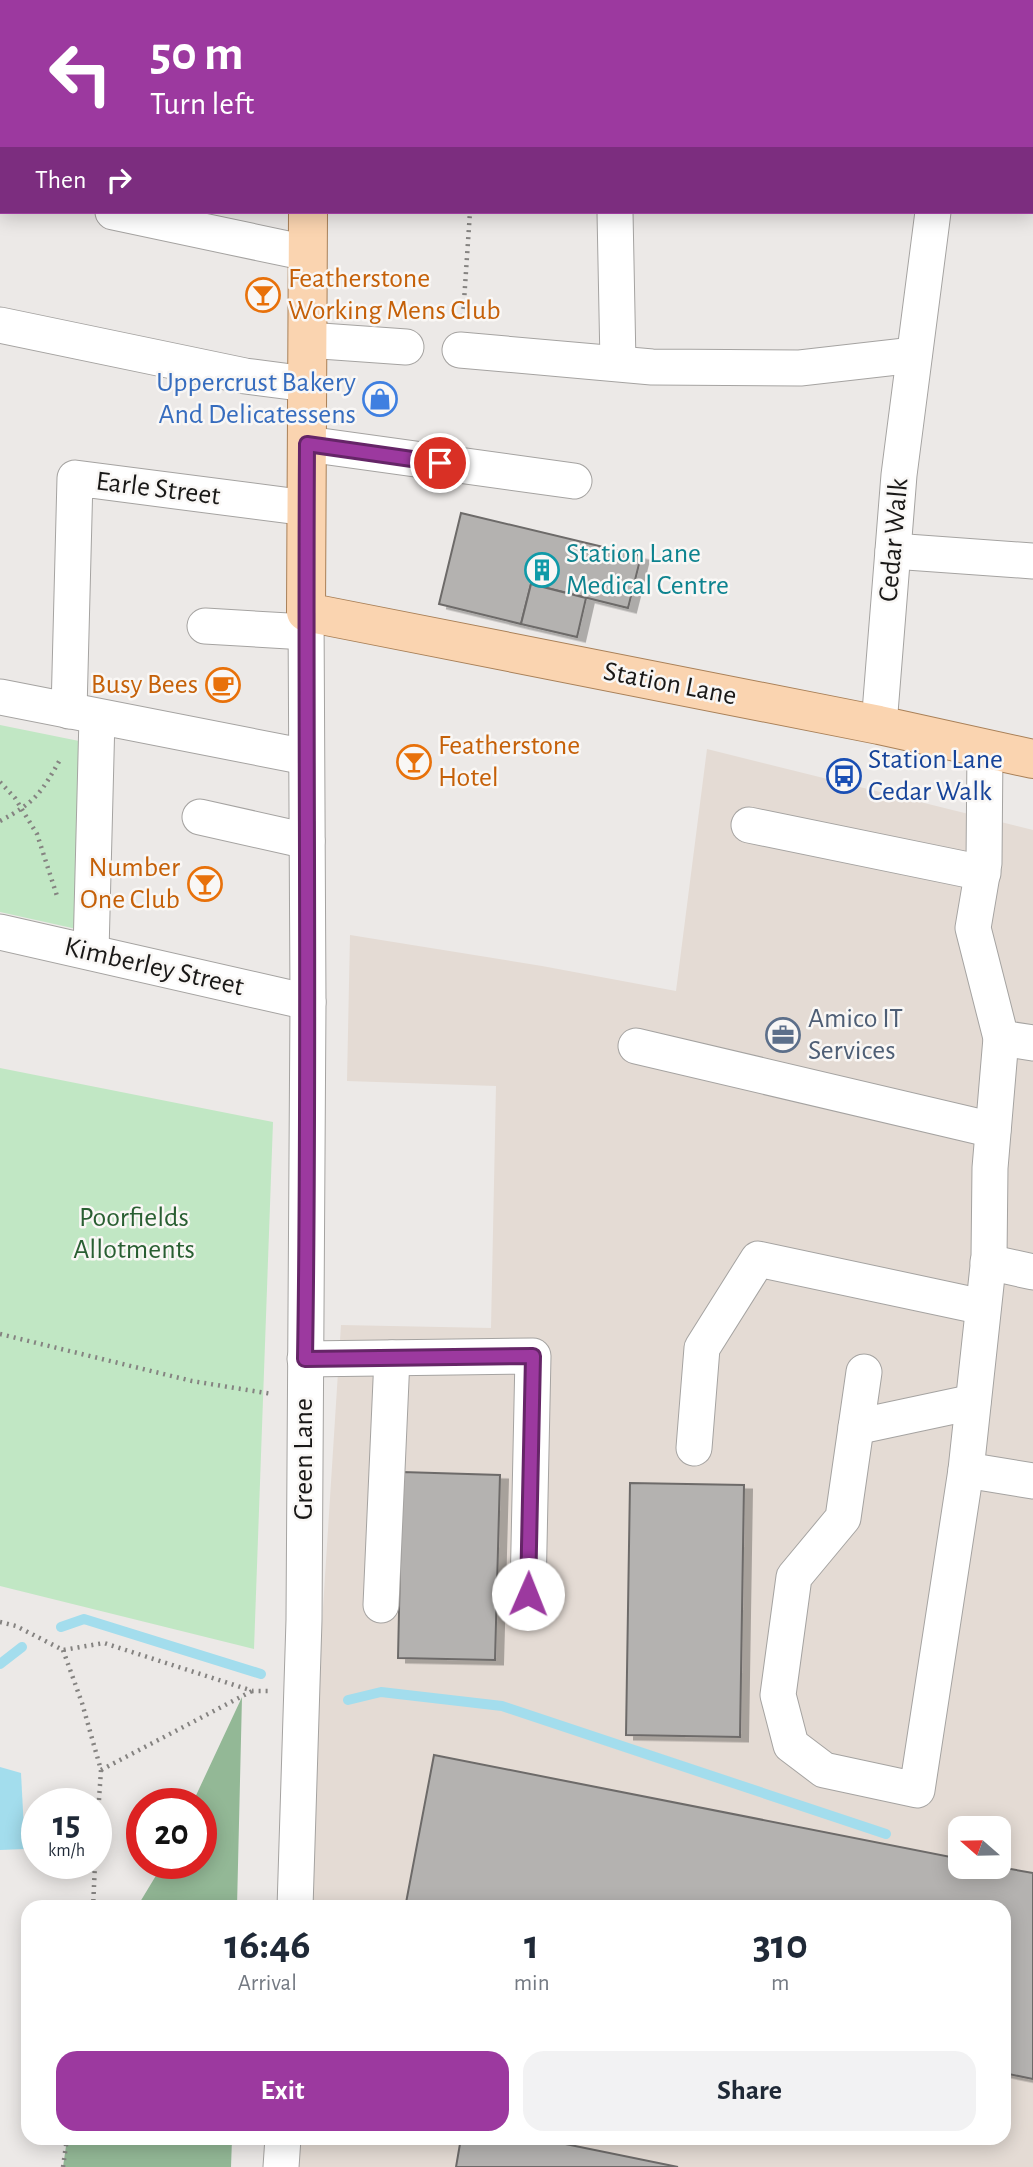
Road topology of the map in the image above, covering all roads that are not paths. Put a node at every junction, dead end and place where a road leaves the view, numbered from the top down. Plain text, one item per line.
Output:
1 (125, 214) edge
2 (308, 214) edge
3 (615, 214) edge
4 (933, 214) edge
5 (307, 253) junction
6 (0, 325) edge
7 (307, 340) junction
8 (406, 347) dead end
9 (460, 350) road end
10 (914, 355) junction
11 (618, 363) junction
12 (307, 384) junction
13 (307, 444) junction
14 (574, 481) dead end
15 (307, 508) junction
16 (893, 551) junction
17 (1033, 561) edge
18 (306, 622) junction
19 (205, 626) dead end
20 (0, 697) edge
21 (83, 714) junction
22 (879, 725) junction
23 (985, 748) junction
24 (306, 757) junction
25 (1033, 759) edge
26 (200, 817) dead end
27 (749, 825) dead end
28 (307, 841) junction
29 (983, 873) junction
30 (0, 932) edge
31 (91, 952) junction
32 (308, 1002) junction
33 (1017, 1040) edge
34 (636, 1046) dead end
35 (993, 1130) junction
36 (988, 1262) junction
37 (1033, 1272) edge
38 (983, 1307) junction
39 (392, 1358) junction
40 (305, 1359) junction
41 (864, 1372) dead end
42 (973, 1402) junction
43 (856, 1427) junction
44 (694, 1448) dead end
45 (965, 1471) junction
46 (1033, 1481) edge
47 (528, 1594) dead end
48 (381, 1605) dead end
49 (295, 1900) edge
50 (283, 2145) edge
51 (281, 2167) edge

1 - 5 street
2 - 5 main road, Green Lane
3 - 11 street
4 - 10 street, Cedar Walk
5 - 7 main road, Green Lane
6 - 12 street
7 - 8 street
7 - 12 main road, Green Lane
9 - 11 street
10 - 11 street
10 - 16 street, Cedar Walk
12 - 13 main road, Green Lane
13 - 14 street
13 - 15 main road, Green Lane
15 - 18 main road, Green Lane
15 - 21 street, Earle Street
16 - 17 street
16 - 22 street, Cedar Walk
18 - 19 street
18 - 22 main road, Station Lane
18 - 24 street, Green Lane
20 - 21 street
21 - 24 street
21 - 31 street
22 - 23 main road, Station Lane
23 - 25 main road, Station Lane
23 - 29 street
24 - 28 street, Green Lane
26 - 28 street
27 - 29 street
28 - 32 street, Green Lane
29 - 33 street
30 - 31 street, Kimberley Street
31 - 32 street, Kimberley Street
32 - 40 street, Green Lane
33 - 35 street
34 - 35 street
35 - 36 street
36 - 37 street
36 - 38 street
38 - 42 street
38 - 44 street
39 - 40 street
39 - 47 street
39 - 48 street
40 - 49 street, Green Lane
41 - 43 street
42 - 43 street
42 - 45 street
43 - 45 street
45 - 46 street
50 - 51 street

